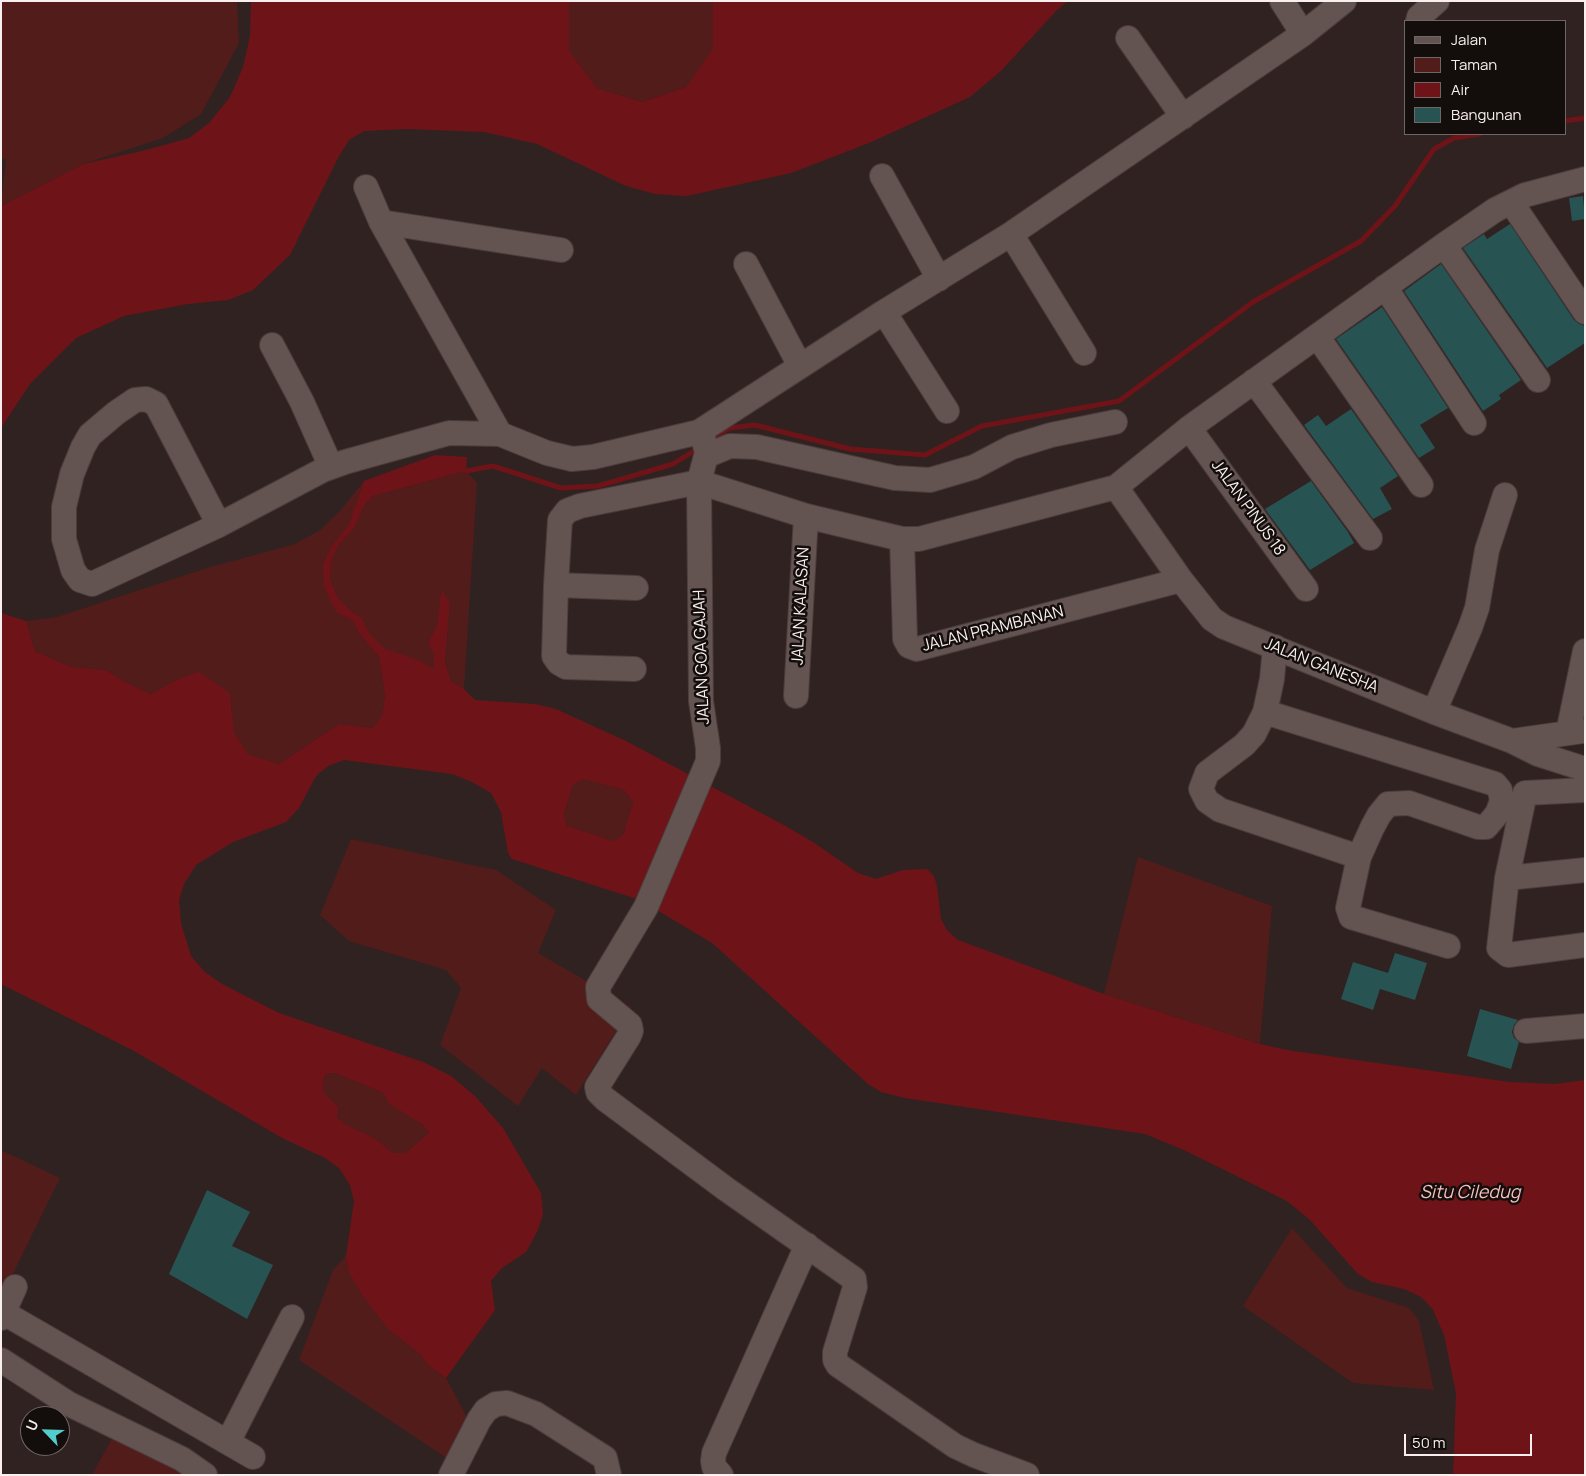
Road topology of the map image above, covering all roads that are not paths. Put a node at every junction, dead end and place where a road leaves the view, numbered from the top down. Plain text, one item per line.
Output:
1 (1282, 1) edge
2 (1344, 1) edge
3 (1437, 1) edge
4 (1418, 20) edge
5 (1303, 34) junction
6 (1128, 38) dead end
7 (1183, 117) junction
8 (882, 176) dead end
9 (1585, 179) edge
10 (366, 187) dead end
11 (1511, 202) junction
12 (381, 222) junction
13 (1011, 234) junction
14 (1444, 245) junction
15 (560, 250) dead end
16 (746, 264) dead end
17 (939, 279) junction
18 (1385, 287) junction
19 (884, 312) junction
20 (1585, 312) edge
21 (1318, 336) junction
22 (272, 345) dead end
23 (1084, 353) dead end
24 (800, 366) junction
25 (1538, 380) dead end
26 (1254, 381) junction
27 (947, 411) dead end
28 (1115, 422) dead end
29 (1474, 423) dead end
30 (1189, 428) junction
31 (500, 434) junction
32 (704, 444) junction
33 (331, 467) junction
34 (699, 482) junction
35 (1421, 485) dead end
36 (1116, 486) junction
37 (1505, 495) dead end
38 (806, 516) junction
39 (219, 525) junction
40 (1370, 538) dead end
41 (902, 539) junction
42 (1181, 580) junction
43 (556, 585) junction
44 (636, 588) dead end
45 (1306, 589) dead end
46 (1275, 647) junction
47 (1585, 652) edge
48 (634, 670) dead end
49 (796, 696) dead end
50 (1264, 712) junction
51 (1434, 712) junction
52 (1576, 732) edge
53 (1512, 741) junction
54 (1538, 754) junction
55 (1585, 769) edge
56 (1585, 790) edge
57 (1525, 793) junction
58 (1359, 857) junction
59 (1585, 870) edge
60 (1507, 878) junction
61 (1585, 945) edge
62 (1448, 946) dead end
63 (1585, 1026) edge
64 (1526, 1031) dead end
65 (807, 1245) junction
66 (15, 1287) dead end
67 (2, 1315) edge
68 (292, 1317) dead end
69 (1, 1360) edge
70 (228, 1442) junction
71 (253, 1457) dead end
72 (460, 1471) edge
73 (205, 1475) edge
74 (609, 1475) edge
75 (721, 1475) edge
76 (1027, 1475) edge

1 - 5 street
2 - 5 street
3 - 4 street
5 - 7 street
6 - 7 street
7 - 13 street
8 - 17 street
9 - 11 street
10 - 12 street
11 - 14 street
11 - 20 street
12 - 15 street
12 - 31 street
13 - 17 street
13 - 23 street
14 - 18 street
14 - 25 street
16 - 24 street
17 - 19 street
18 - 21 street
18 - 29 street
19 - 24 street
19 - 27 street
21 - 26 street
21 - 35 street
22 - 33 street
24 - 32 street
26 - 30 street
26 - 40 street
28 - 32 street
30 - 36 street
30 - 45 street, JALAN PINUS 18
31 - 32 street
31 - 33 street
32 - 34 street, JALAN GOA GAJAH
33 - 39 street
34 - 38 street
34 - 43 street
34 - 65 street, JALAN GOA GAJAH
36 - 41 street
36 - 42 street, JALAN GANESHA
37 - 51 street
38 - 41 street
38 - 49 street, JALAN KALASAN
39 - 39 street
41 - 42 street, JALAN PRAMBANAN
42 - 46 street, JALAN GANESHA
43 - 44 street
43 - 48 street
46 - 50 street
46 - 51 street, JALAN GANESHA
47 - 52 street
50 - 58 street
50 - 58 street
51 - 53 street, JALAN GANESHA
52 - 53 street
53 - 54 street, JALAN GANESHA
54 - 55 street, JALAN GANESHA
54 - 57 street
56 - 57 street
57 - 60 street
58 - 62 street
59 - 60 street
60 - 61 street
63 - 64 street
65 - 75 street
65 - 76 street
66 - 67 street
67 - 70 street
68 - 70 street
69 - 73 street
70 - 71 street
72 - 74 street

